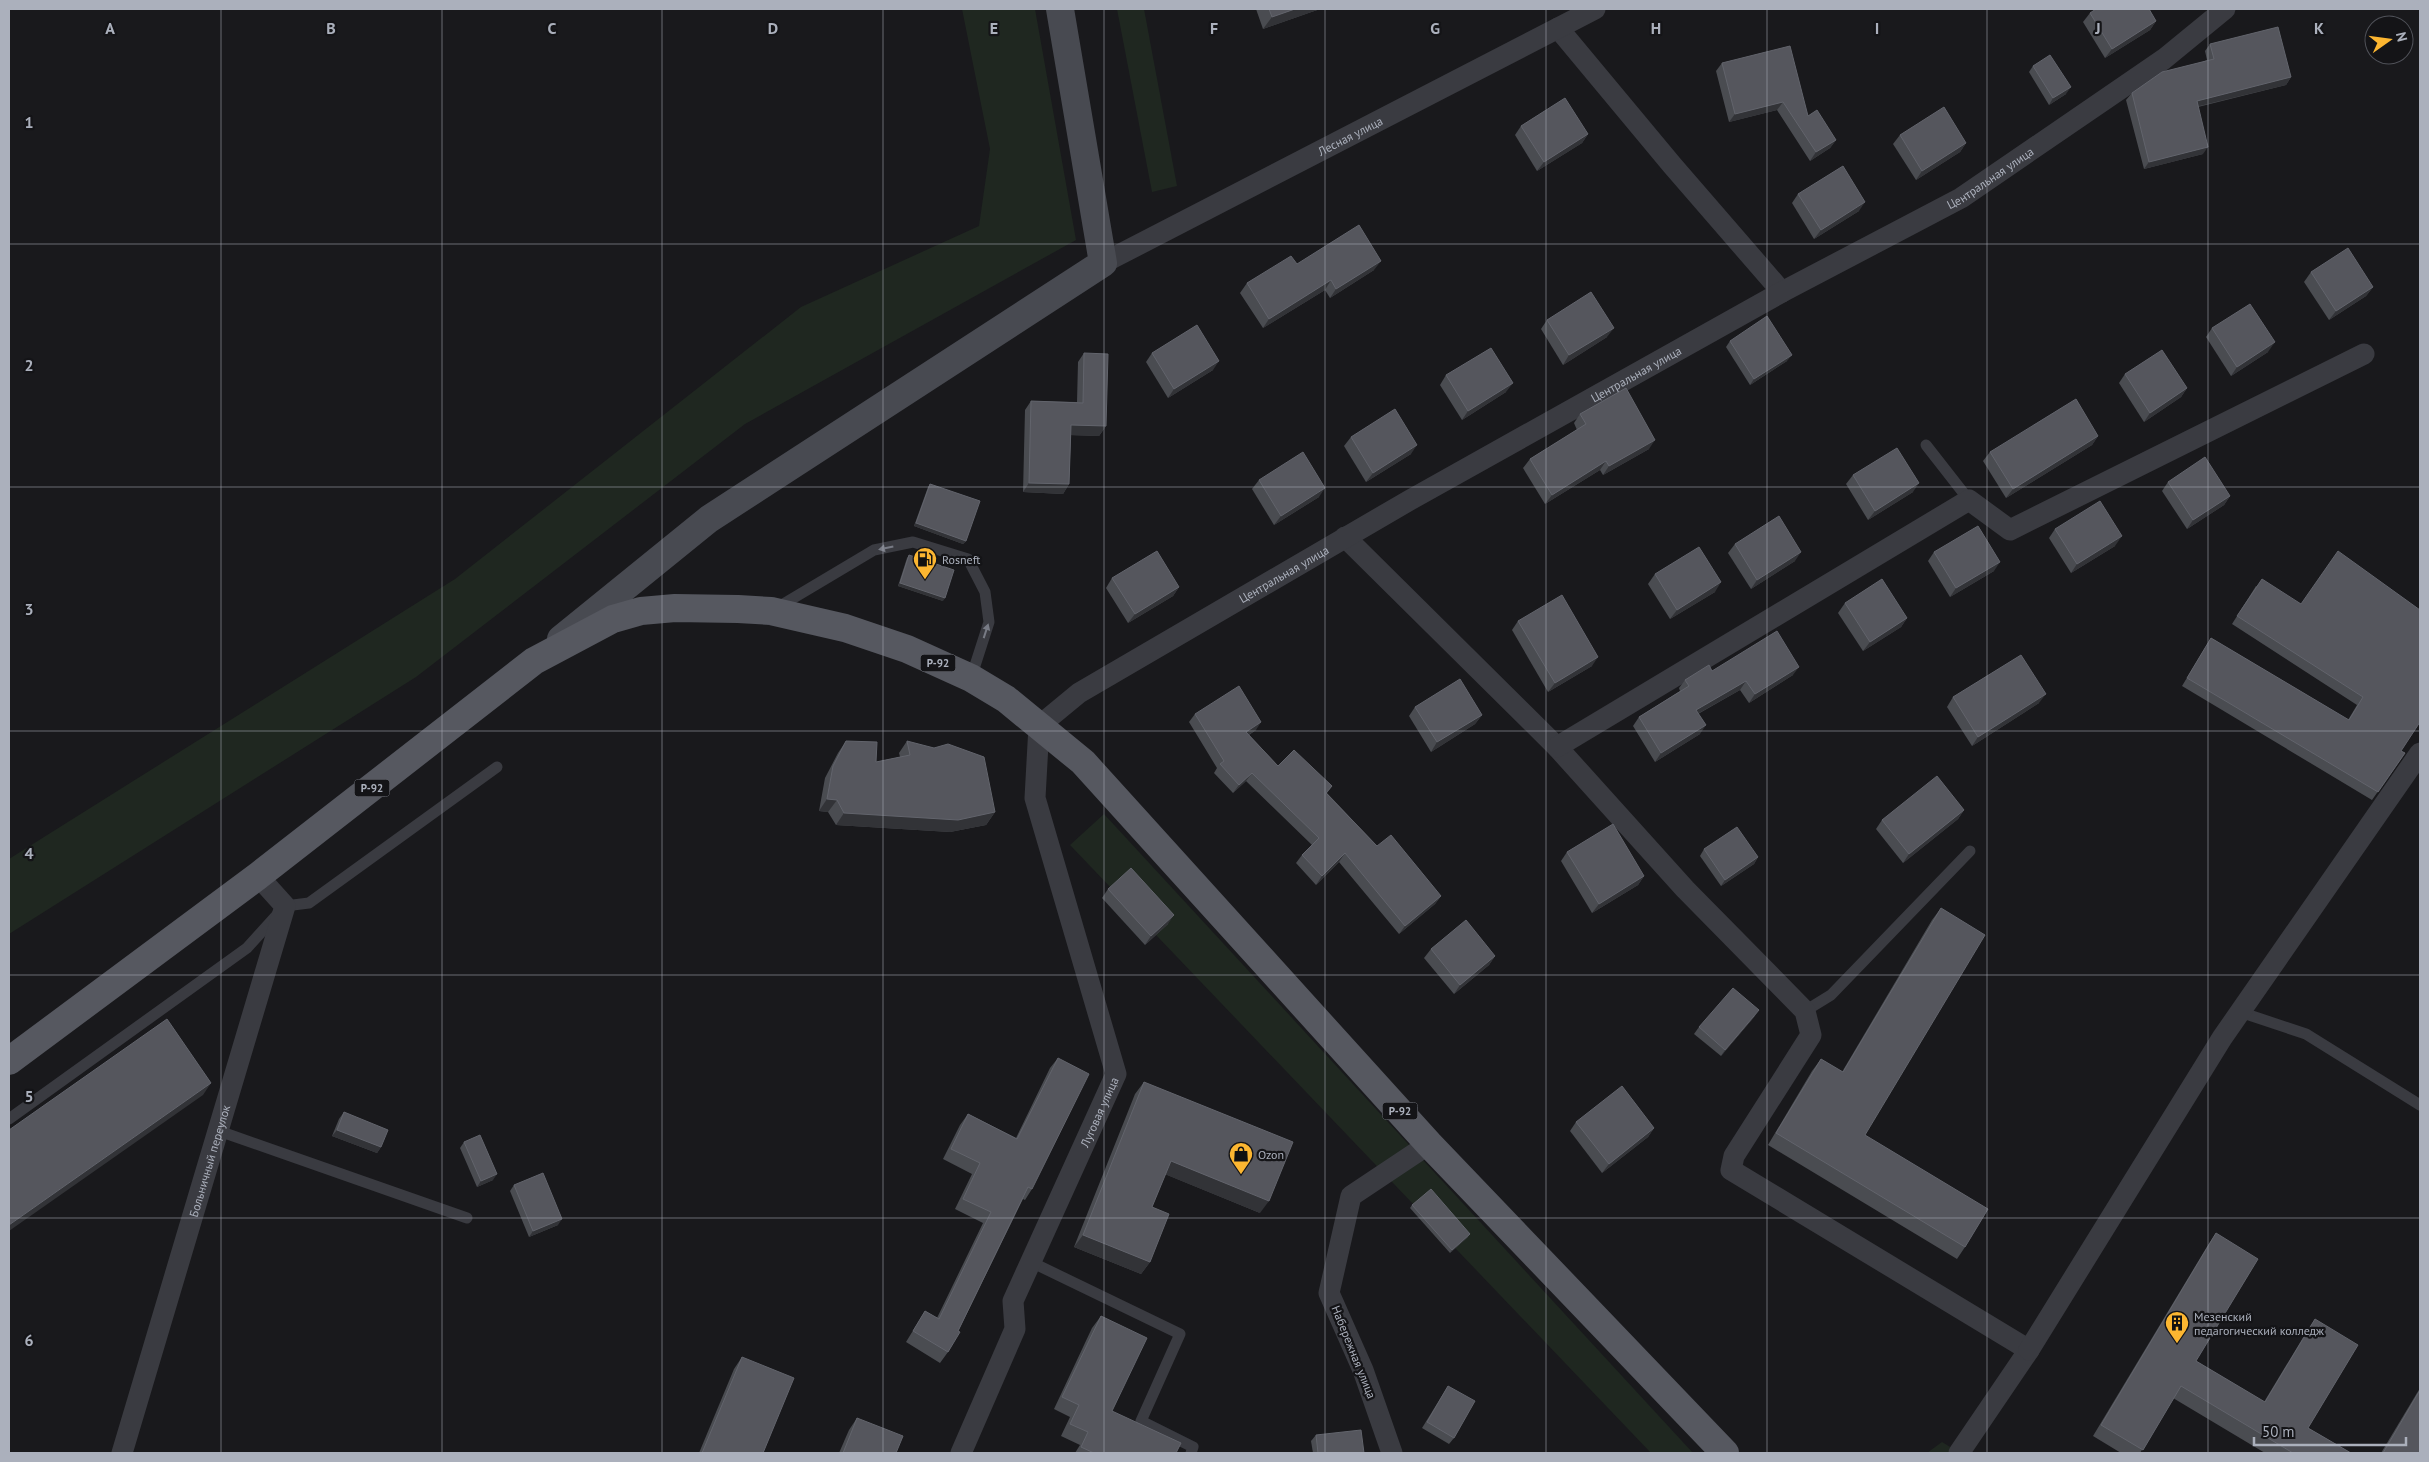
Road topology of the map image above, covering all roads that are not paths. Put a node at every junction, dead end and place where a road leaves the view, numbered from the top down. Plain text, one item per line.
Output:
1 (1060, 9) edge
2 (1595, 9) edge
3 (2225, 9) edge
4 (1558, 28) junction
5 (1103, 263) junction
6 (1782, 292) junction
7 (2364, 354) dead end
8 (1926, 445) dead end
9 (1969, 500) junction
10 (1346, 537) junction
11 (771, 611) junction
12 (534, 661) junction
13 (971, 678) junction
14 (1039, 726) junction
15 (1557, 747) junction
16 (2420, 753) edge
17 (497, 767) dead end
18 (1970, 851) dead end
19 (258, 876) junction
20 (285, 906) junction
21 (1805, 1011) junction
22 (2240, 1012) junction
23 (9, 1061) edge
24 (2420, 1105) edge
25 (9, 1119) edge
26 (219, 1131) junction
27 (1429, 1144) junction
28 (467, 1218) dead end
29 (1030, 1262) junction
30 (2029, 1350) junction
31 (963, 1452) edge
32 (122, 1453) edge
33 (1191, 1453) edge
34 (1392, 1453) edge
35 (1725, 1453) edge
36 (1959, 1453) edge

1 - 5 street
2 - 4 street, Лесная улица
3 - 6 street, Центральная улица
4 - 5 street, Лесная улица
4 - 6 street
5 - 12 street
6 - 10 street, Центральная улица
7 - 9 street
8 - 9 lane
9 - 15 street
10 - 14 street, Центральная улица
10 - 15 street
11 - 12 main road, Р-92
11 - 13 main road, Р-92
13 -> 11 lane
12 - 19 main road, Р-92
13 - 14 main road, Р-92
14 - 27 main road, Р-92
14 - 29 street, Луговая улица
15 - 21 street
16 - 22 street
17 - 20 lane
18 - 21 lane
19 - 20 street
19 - 23 main road, Р-92
20 - 25 lane
20 - 26 street, Больничный переулок
21 - 30 street
22 - 24 lane
22 - 30 street
26 - 28 lane
26 - 32 street, Больничный переулок
27 - 34 street, Набережная улица
27 - 35 main road, Р-92
29 - 31 street, Луговая улица
29 - 33 lane
30 - 36 street

